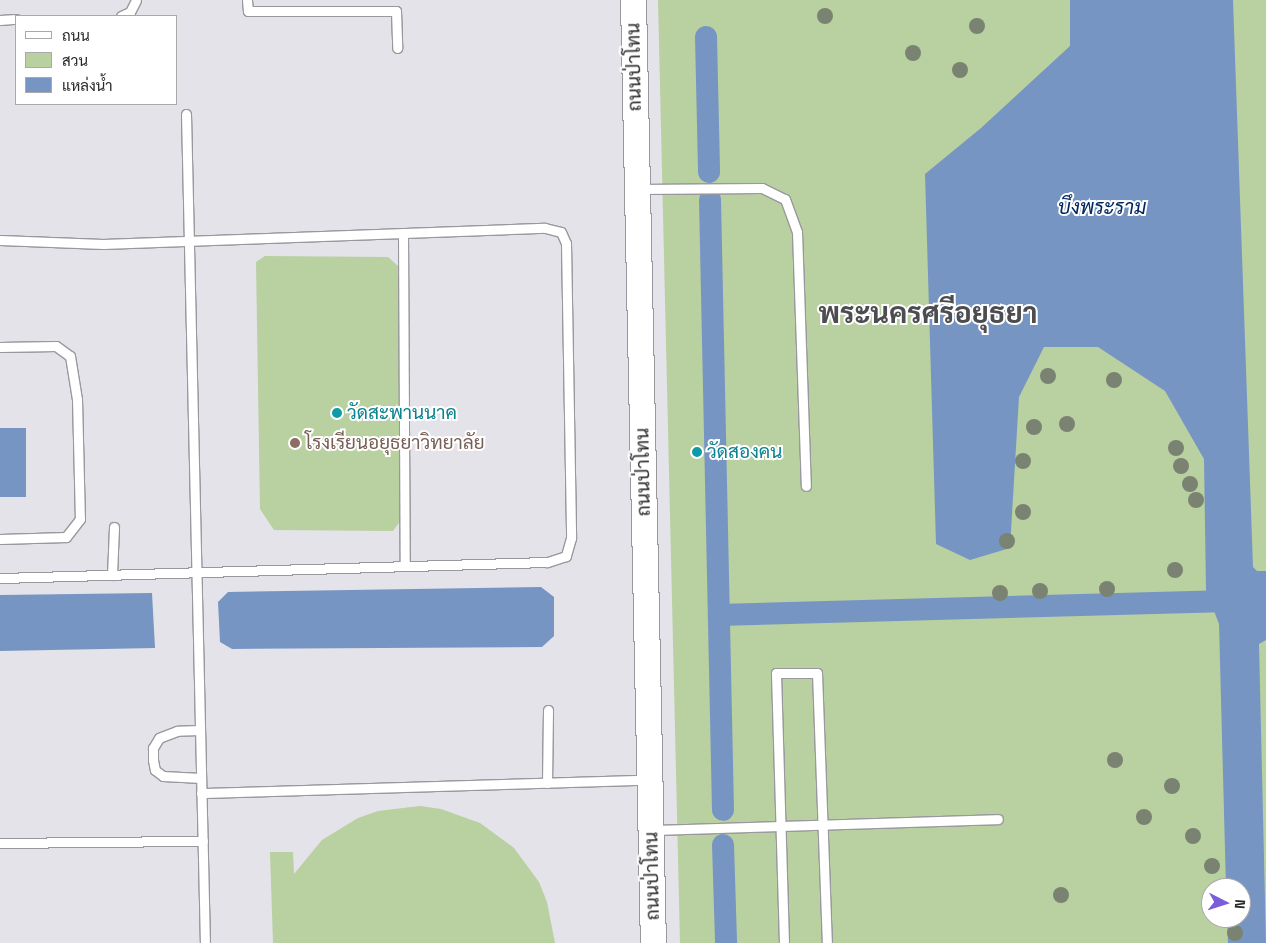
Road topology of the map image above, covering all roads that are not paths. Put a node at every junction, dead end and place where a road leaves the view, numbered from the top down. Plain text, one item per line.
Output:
1 (136, 0) edge
2 (247, 0) edge
3 (632, 0) edge
4 (123, 15) edge
5 (15, 19) edge
6 (0, 20) edge
7 (398, 48) dead end
8 (186, 114) dead end
9 (637, 189) junction
10 (403, 234) junction
11 (0, 240) edge
12 (188, 242) junction
13 (0, 347) edge
14 (806, 486) dead end
15 (114, 527) dead end
16 (0, 539) edge
17 (405, 565) junction
18 (196, 574) junction
19 (112, 575) junction
20 (0, 578) edge
21 (548, 710) dead end
22 (200, 730) junction
23 (201, 778) junction
24 (650, 780) junction
25 (547, 783) junction
26 (201, 793) junction
27 (998, 819) dead end
28 (823, 825) junction
29 (780, 826) junction
30 (651, 830) junction
31 (202, 841) junction
32 (0, 843) edge
33 (205, 943) edge
34 (653, 943) edge
35 (784, 943) edge
36 (827, 943) edge

1 - 4 lane
2 - 7 lane
3 - 9 street, ถนนป่าโทน
5 - 6 lane
8 - 12 lane
9 - 14 lane
9 - 24 street, ถนนป่าโทน
10 - 12 lane
10 - 17 lane
10 - 17 lane
11 - 12 lane
12 - 18 lane
13 - 16 lane
15 - 19 lane
17 - 18 lane
18 - 19 lane
18 - 22 lane
19 - 20 lane
21 - 25 lane
22 - 23 lane
22 - 23 lane
23 - 26 lane
24 - 25 lane
24 - 30 street, ถนนป่าโทน
25 - 26 lane
26 - 31 lane
27 - 28 lane
28 - 29 lane
28 - 29 lane
28 - 36 lane
29 - 30 lane
29 - 35 lane
30 - 34 street, ถนนป่าโทน
31 - 32 lane
31 - 33 lane

